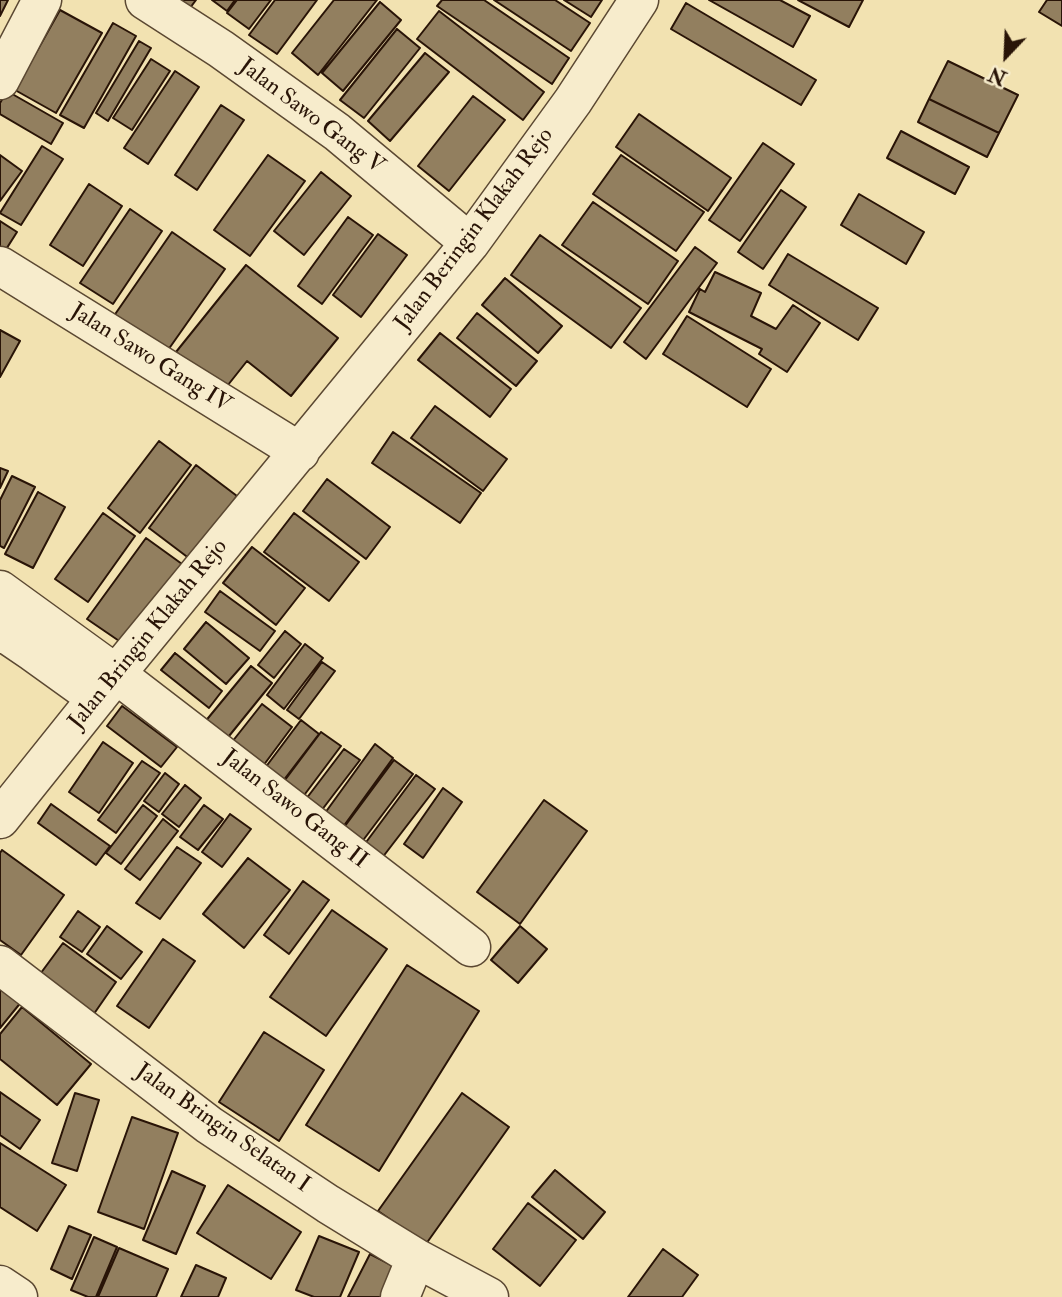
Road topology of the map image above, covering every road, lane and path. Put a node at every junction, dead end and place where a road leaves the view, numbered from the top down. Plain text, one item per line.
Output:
1 (43, 0) edge
2 (145, 0) edge
3 (639, 0) edge
4 (0, 80) edge
5 (470, 243) junction
6 (0, 266) edge
7 (300, 452) junction
8 (0, 590) edge
9 (0, 634) edge
10 (106, 686) junction
11 (0, 819) edge
12 (471, 947) dead end
13 (0, 965) edge
14 (416, 1258) junction
15 (0, 1285) edge
16 (18, 1297) edge
17 (400, 1297) edge
18 (489, 1297) edge

1 - 4 street
2 - 5 street, Jalan Sawo Gang V
3 - 5 street, Jalan Beringin Klakah Rejo
5 - 7 street, Jalan Beringin Klakah Rejo
6 - 7 street, Jalan Sawo Gang IV
7 - 10 street, Jalan Bringin Klakah Rejo
8 - 10 street
9 - 10 street
10 - 11 street, Jalan Bringin Klakah Rejo
10 - 12 street, Jalan Sawo Gang II
13 - 14 street, Jalan Bringin Selatan I
14 - 17 street
14 - 18 street, Jalan Bringin Selatan I
15 - 16 street

